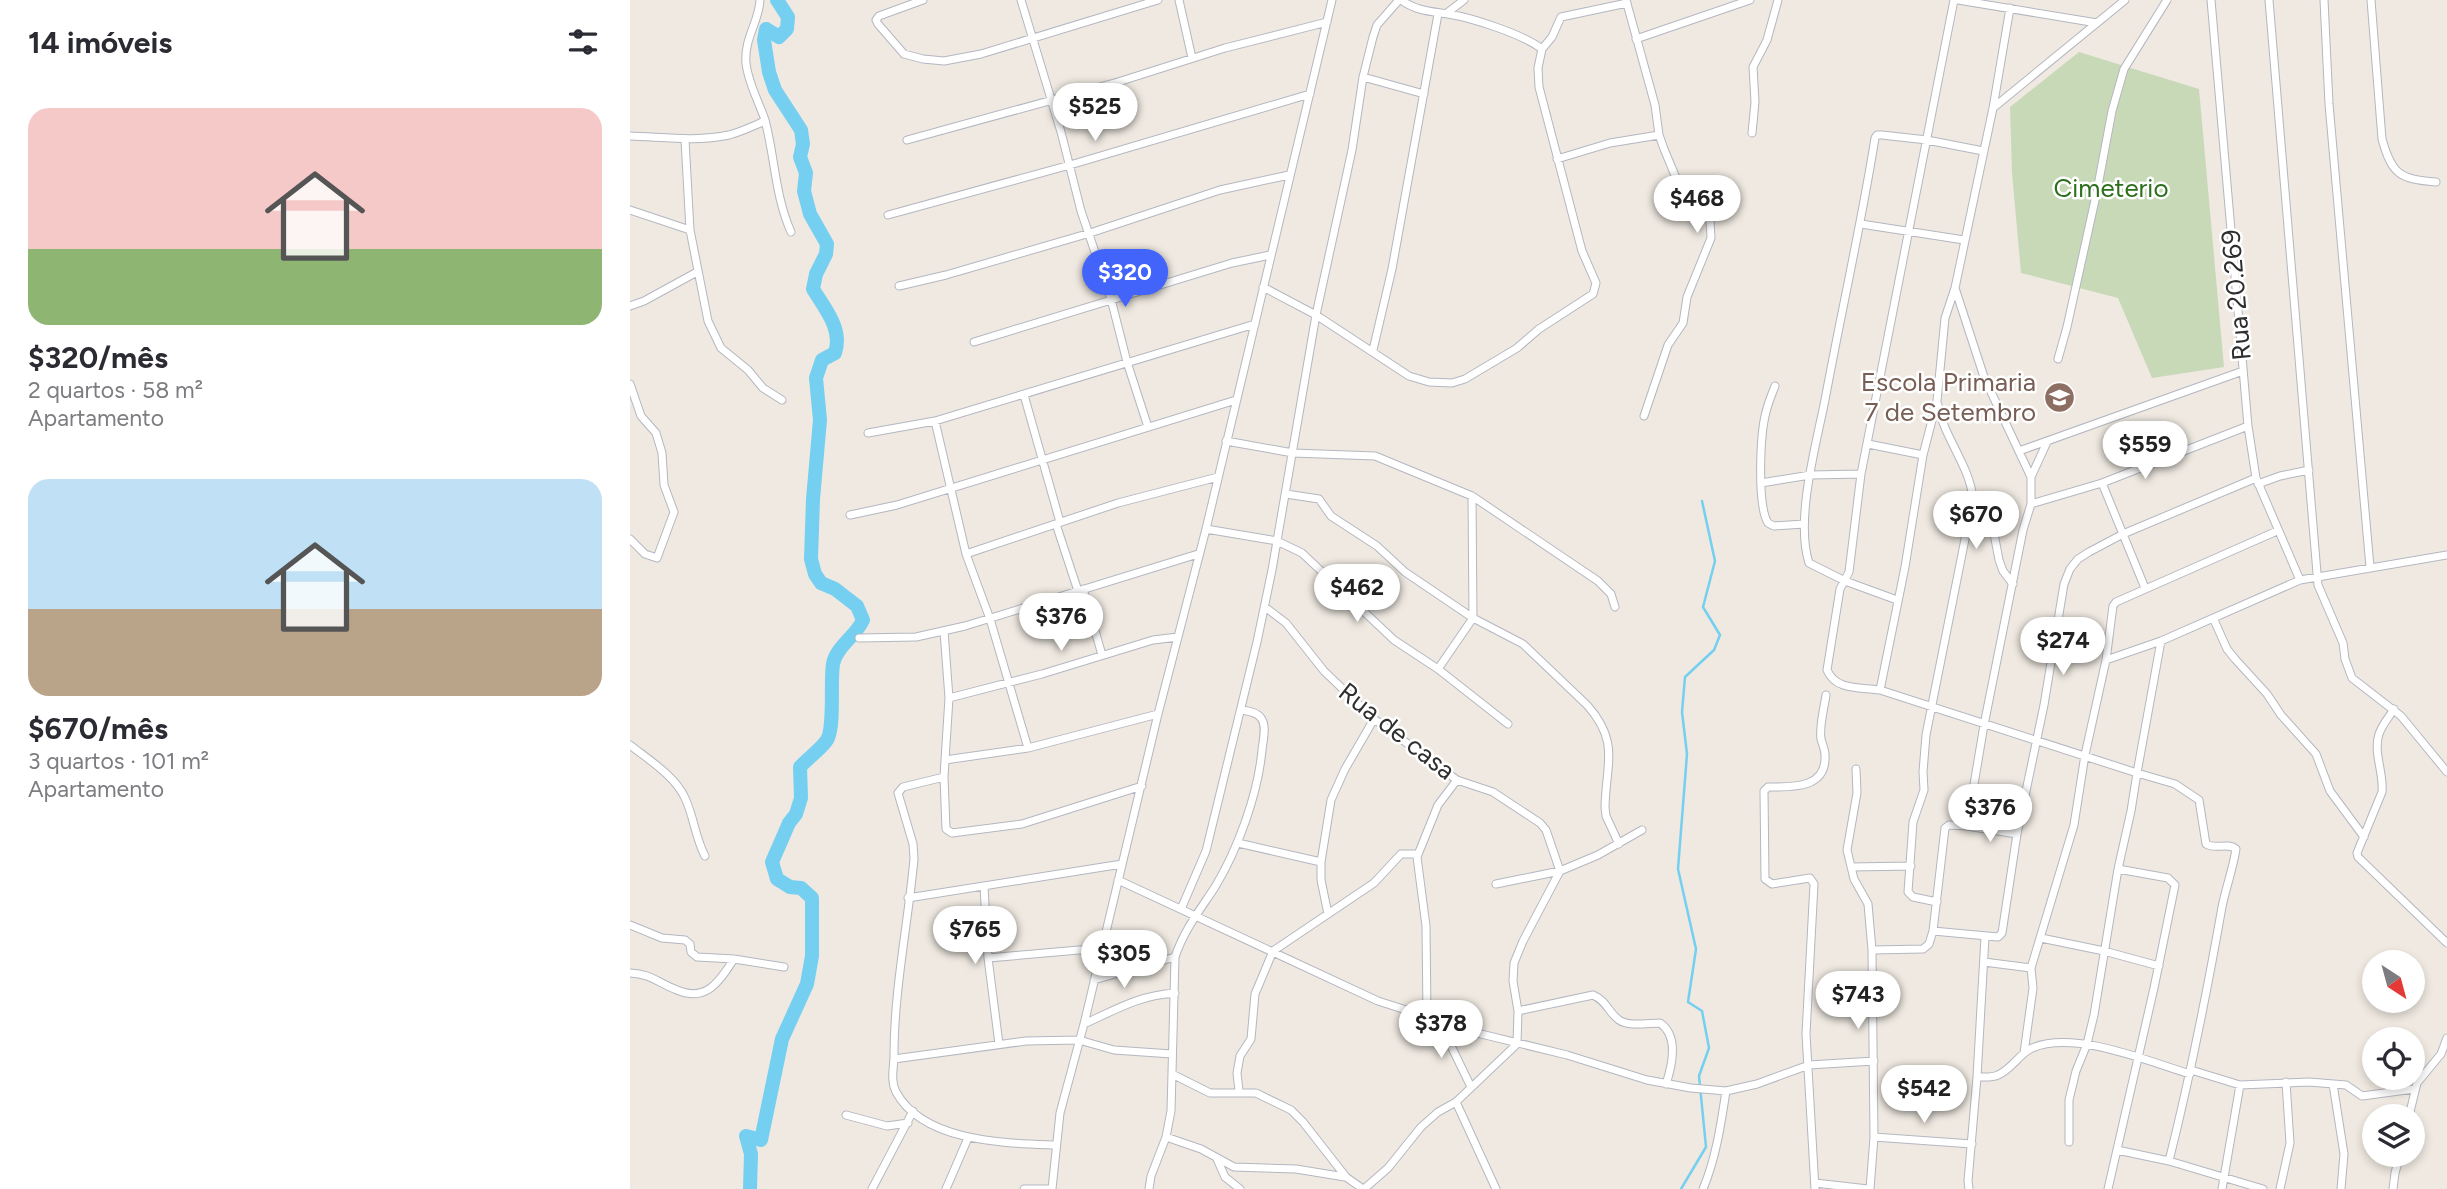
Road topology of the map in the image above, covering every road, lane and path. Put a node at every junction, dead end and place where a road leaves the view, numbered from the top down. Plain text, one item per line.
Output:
1 (760, 0) edge
2 (923, 0) edge
3 (1021, 0) edge
4 (1157, 0) edge
5 (1179, 0) edge
6 (1332, 0) edge
7 (1400, 0) edge
8 (1464, 0) edge
9 (1750, 0) edge
10 (1777, 0) edge
11 (1956, 0) edge
12 (2125, 0) edge
13 (2167, 0) edge
14 (2211, 0) edge
15 (2269, 0) edge
16 (2324, 0) edge
17 (2371, 0) edge
18 (1626, 2) edge
19 (2010, 8) junction
20 (1447, 13) junction
21 (1438, 14) junction
22 (1328, 22) junction
23 (2097, 23) junction
24 (1034, 38) junction
25 (1636, 39) junction
26 (1542, 49) junction
27 (1192, 58) junction
28 (1363, 77) junction
29 (1310, 94) junction
30 (1424, 94) junction
31 (1051, 100) junction
32 (1993, 108) junction
33 (765, 121) junction
34 (1752, 133) dead end
35 (1659, 135) junction
36 (630, 136) edge
37 (685, 140) junction
38 (1927, 140) junction
39 (907, 141) dead end
40 (1983, 151) junction
41 (1557, 159) junction
42 (1070, 165) junction
43 (1289, 175) junction
44 (2437, 182) dead end
45 (630, 210) edge
46 (888, 215) dead end
47 (1861, 225) junction
48 (690, 230) junction
49 (791, 232) dead end
50 (1090, 233) junction
51 (1909, 233) junction
52 (1964, 240) junction
53 (1270, 255) junction
54 (697, 272) junction
55 (899, 286) dead end
56 (1263, 287) junction
57 (1955, 288) junction
58 (1111, 299) junction
59 (630, 306) edge
60 (1316, 315) junction
61 (1255, 324) junction
62 (974, 342) dead end
63 (1373, 350) junction
64 (2058, 359) dead end
65 (1128, 362) junction
66 (2243, 371) junction
67 (630, 384) edge
68 (1775, 386) dead end
69 (1024, 395) junction
70 (782, 400) dead end
71 (1236, 400) junction
72 (1937, 401) junction
73 (1644, 416) dead end
74 (935, 421) junction
75 (2248, 426) junction
76 (1148, 427) junction
77 (868, 433) dead end
78 (1226, 441) junction
79 (2047, 442) junction
80 (1868, 444) junction
81 (2019, 451) junction
82 (1293, 453) junction
83 (1923, 455) junction
84 (1042, 460) junction
85 (2309, 470) junction
86 (1861, 474) junction
87 (1810, 475) junction
88 (1218, 477) junction
89 (2031, 477) junction
90 (2257, 481) junction
91 (1761, 483) junction
92 (2102, 483) junction
93 (951, 487) junction
94 (1286, 494) junction
95 (1472, 496) junction
96 (1973, 499) junction
97 (2031, 505) junction
98 (850, 515) dead end
99 (1058, 523) junction
100 (1804, 524) junction
101 (1206, 529) junction
102 (2277, 531) junction
103 (2123, 534) junction
104 (630, 539) edge
105 (1277, 541) junction
106 (966, 554) junction
107 (1198, 554) junction
108 (2447, 555) edge
109 (2370, 567) junction
110 (2316, 576) junction
111 (2300, 580) junction
112 (1845, 581) junction
113 (2013, 584) junction
114 (2145, 588) junction
115 (1080, 590) junction
116 (1897, 600) junction
117 (1265, 607) junction
118 (1615, 607) dead end
119 (1473, 618) junction
120 (990, 619) junction
121 (2214, 620) junction
122 (944, 631) junction
123 (1178, 637) junction
124 (859, 638) dead end
125 (2161, 641) junction
126 (1102, 655) junction
127 (2106, 660) junction
128 (1438, 669) junction
129 (1009, 682) junction
130 (1880, 690) junction
131 (1826, 695) dead end
132 (949, 698) junction
133 (1932, 707) junction
134 (2394, 709) junction
135 (1242, 710) junction
136 (1158, 714) junction
137 (1374, 719) junction
138 (1508, 724) dead end
139 (1984, 725) junction
140 (2035, 738) junction
141 (630, 745) edge
142 (1028, 748) junction
143 (2085, 755) junction
144 (945, 760) junction
145 (1856, 769) dead end
146 (2447, 772) edge
147 (2137, 773) junction
148 (944, 777) junction
149 (1457, 780) junction
150 (1142, 786) junction
151 (1967, 827) junction
152 (1642, 830) dead end
153 (2017, 834) junction
154 (2364, 837) junction
155 (1238, 843) junction
156 (1619, 844) junction
157 (1418, 853) junction
158 (705, 856) dead end
159 (1321, 862) junction
160 (1122, 864) junction
161 (1911, 866) junction
162 (1851, 867) junction
163 (2118, 869) junction
164 (1560, 871) junction
165 (1118, 880) junction
166 (1496, 884) dead end
167 (984, 886) junction
168 (908, 898) junction
169 (1937, 902) junction
170 (1181, 909) junction
171 (1328, 914) junction
172 (1195, 916) junction
173 (630, 925) edge
174 (1933, 931) junction
175 (1985, 937) junction
176 (2040, 938) junction
177 (2447, 943) edge
178 (1102, 948) junction
179 (1872, 950) junction
180 (1273, 951) junction
181 (2105, 951) junction
182 (1175, 957) junction
183 (988, 958) junction
184 (734, 959) junction
185 (1984, 962) junction
186 (2159, 966) junction
187 (784, 967) dead end
188 (2031, 968) junction
189 (630, 973) edge
190 (1094, 980) junction
191 (1175, 993) junction
192 (1518, 1011) junction
193 (1427, 1016) junction
194 (1438, 1019) junction
195 (1084, 1024) junction
196 (2447, 1038) edge
197 (1079, 1040) junction
198 (999, 1044) junction
199 (1517, 1044) junction
200 (2087, 1044) junction
201 (2024, 1053) junction
202 (1172, 1054) junction
203 (894, 1059) junction
204 (2138, 1059) junction
205 (1874, 1061) junction
206 (1809, 1065) junction
207 (2191, 1072) junction
208 (2425, 1072) edge
209 (1172, 1074) junction
210 (1977, 1077) junction
211 (2286, 1082) junction
212 (1666, 1084) junction
213 (2333, 1084) junction
214 (2240, 1085) junction
215 (1471, 1087) junction
216 (2407, 1090) edge
217 (1239, 1091) junction
218 (1726, 1091) junction
219 (1456, 1101) junction
220 (913, 1111) junction
221 (846, 1115) dead end
222 (908, 1123) junction
223 (1166, 1137) junction
224 (1874, 1137) junction
225 (968, 1138) junction
226 (2069, 1142) dead end
227 (1972, 1144) junction
228 (1056, 1145) junction
229 (2117, 1150) junction
230 (1217, 1159) junction
231 (2169, 1161) junction
232 (2397, 1167) edge
233 (1346, 1177) junction
234 (2225, 1177) junction
235 (1815, 1186) edge
236 (1967, 1186) edge
237 (872, 1189) edge
238 (946, 1189) edge
239 (1024, 1189) edge
240 (1051, 1189) edge
241 (1149, 1189) edge
242 (1240, 1189) edge
243 (1364, 1189) edge
244 (1496, 1189) edge
245 (1703, 1189) edge
246 (1869, 1189) edge
247 (2108, 1189) edge
248 (2222, 1189) edge
249 (2263, 1189) edge
250 (2280, 1189) edge
251 (2341, 1189) edge
252 (2393, 1189) edge

1 - 33 street
2 - 24 street
3 - 24 street
4 - 24 street
5 - 27 street
6 - 22 street
7 - 21 street
7 - 28 street
8 - 20 street
9 - 25 street
10 - 34 street
11 - 19 street
11 - 38 street
12 - 23 street
13 - 64 street
14 - 66 street, Rua 20.269
15 - 85 street
16 - 109 street
17 - 44 street
18 - 25 street
18 - 26 street
19 - 23 street
19 - 32 street
20 - 21 street
20 - 26 street
21 - 30 street
22 - 27 street
22 - 29 street
23 - 32 street
24 - 31 street
25 - 35 street
26 - 41 street
27 - 31 street
28 - 30 street
28 - 60 street
29 - 42 street
29 - 43 street
30 - 63 street
31 - 39 street
31 - 42 street
32 - 40 street
33 - 37 street
33 - 49 street
35 - 41 street
35 - 73 street
36 - 37 street
37 - 48 street
38 - 40 street
38 - 47 street
38 - 51 street
40 - 52 street
41 - 63 street
42 - 46 street
42 - 50 street
43 - 50 street
43 - 53 street
45 - 48 street
47 - 51 street
47 - 87 street
48 - 54 street
50 - 55 street
50 - 58 street
51 - 52 street
51 - 80 street
52 - 57 street
53 - 56 street
53 - 58 street
54 - 59 street
54 - 70 street
56 - 60 street
56 - 61 street
57 - 72 street
57 - 81 street
58 - 62 street
58 - 65 street
60 - 63 street
60 - 82 street
61 - 65 street
61 - 71 street
65 - 69 street
65 - 76 street
66 - 75 street, Rua 20.269
66 - 79 street
67 - 104 street
68 - 91 street
69 - 74 street
69 - 84 street
71 - 76 street
71 - 78 street
72 - 83 street
72 - 96 street
74 - 77 street
74 - 93 street
75 - 90 street, Rua 20.269
75 - 92 street
76 - 84 street
78 - 82 street
78 - 88 street
79 - 81 street
79 - 89 street
80 - 83 street
80 - 86 street
81 - 89 street
82 - 94 street
82 - 95 street
83 - 116 street
84 - 93 street
84 - 99 street
85 - 90 street
85 - 110 street
86 - 87 street
86 - 112 street
87 - 91 street
87 - 100 street
88 - 99 street
88 - 101 street
89 - 97 street
90 - 102 street, Rua 20.269
90 - 103 street
91 - 100 street
92 - 97 street
92 - 103 street
93 - 98 street
93 - 106 street
94 - 105 street
94 - 119 street
95 - 118 street
95 - 119 street
96 - 113 street
96 - 133 street
97 - 113 street
99 - 106 street
99 - 115 street
100 - 112 street
101 - 105 street
101 - 107 street
102 - 111 street, Rua 20.269
102 - 114 street
103 - 114 street
103 - 140 street
105 - 117 street
105 - 128 street
106 - 120 street
107 - 115 street
107 - 123 street
108 - 109 street
109 - 110 street
110 - 111 street
110 - 134 street
111 - 121 street
112 - 116 street
112 - 130 street
113 - 139 street
114 - 127 street
115 - 120 street
115 - 126 street
116 - 130 street
117 - 135 street
117 - 137 street, Rua de casa
119 - 128 street
119 - 156 street
120 - 122 street
120 - 129 street
121 - 125 street
121 - 154 street
122 - 124 street
122 - 132 street
123 - 126 street
123 - 136 street
125 - 127 street
125 - 147 street
126 - 129 street
127 - 143 street
128 - 138 street
129 - 132 street
129 - 142 street
130 - 133 street
131 - 206 street
132 - 144 street
133 - 139 street
133 - 161 street
134 - 146 street
134 - 154 street
135 - 155 street
135 - 170 street
136 - 142 street
136 - 150 street
137 - 149 street, Rua de casa
137 - 159 street
139 - 140 street
139 - 151 street
140 - 143 street
140 - 153 street
141 - 158 street
142 - 144 street
143 - 147 street
143 - 176 street
144 - 148 street
145 - 162 street
147 - 163 street
147 - 207 street
148 - 150 street
148 - 168 street
149 - 157 street
149 - 164 street, Rua de casa
150 - 160 street
151 - 153 street
151 - 169 street
152 - 156 street
153 - 175 street
154 - 177 street
155 - 159 street
155 - 172 street
156 - 164 street
157 - 171 street
157 - 193 street
159 - 171 street
160 - 165 street
160 - 167 street
161 - 162 street
161 - 169 street
162 - 179 street
163 - 181 street
163 - 186 street
164 - 166 street
164 - 192 street
165 - 170 street
165 - 178 street
167 - 168 street
167 - 183 street
168 - 203 street
169 - 174 street
170 - 172 street
171 - 180 street
172 - 180 street
172 - 182 street
173 - 184 street
174 - 175 street
174 - 179 street
175 - 185 street
176 - 181 street
176 - 188 street
178 - 183 street
178 - 190 street
179 - 205 street
180 - 193 street
180 - 217 street
181 - 186 street
181 - 200 street
182 - 190 street
182 - 191 street
183 - 198 street
184 - 187 street
184 - 189 street
185 - 188 street
185 - 210 street
186 - 204 street
188 - 201 street
190 - 195 street
191 - 195 street
191 - 202 street
192 - 199 street
192 - 212 street
193 - 194 street
194 - 199 street
194 - 215 street
195 - 197 street
196 - 208 street
197 - 198 street
197 - 202 street
197 - 228 street
198 - 203 street
199 - 212 street
199 - 215 street
200 - 201 street
200 - 204 street
200 - 226 street
201 - 210 street
202 - 209 street
203 - 220 street
204 - 207 street
204 - 229 street
205 - 206 street
205 - 224 street
206 - 218 street
206 - 235 street
207 - 214 street
207 - 231 street
209 - 217 street
209 - 223 street
210 - 227 street
211 - 213 street
211 - 214 street
211 - 250 street
212 - 218 street
213 - 216 street
213 - 251 street
214 - 234 street
215 - 219 street
217 - 233 street
218 - 245 street
219 - 243 street
219 - 244 street
220 - 222 street
220 - 225 street
221 - 222 street
222 - 237 street
223 - 230 street
223 - 241 street
224 - 227 street
224 - 246 street
225 - 228 street
225 - 238 street
227 - 236 street
228 - 240 street
229 - 231 street
229 - 247 street
230 - 233 street
230 - 242 street
231 - 234 street
232 - 252 street
233 - 243 street
234 - 248 street
234 - 249 street
235 - 246 street
239 - 240 street

